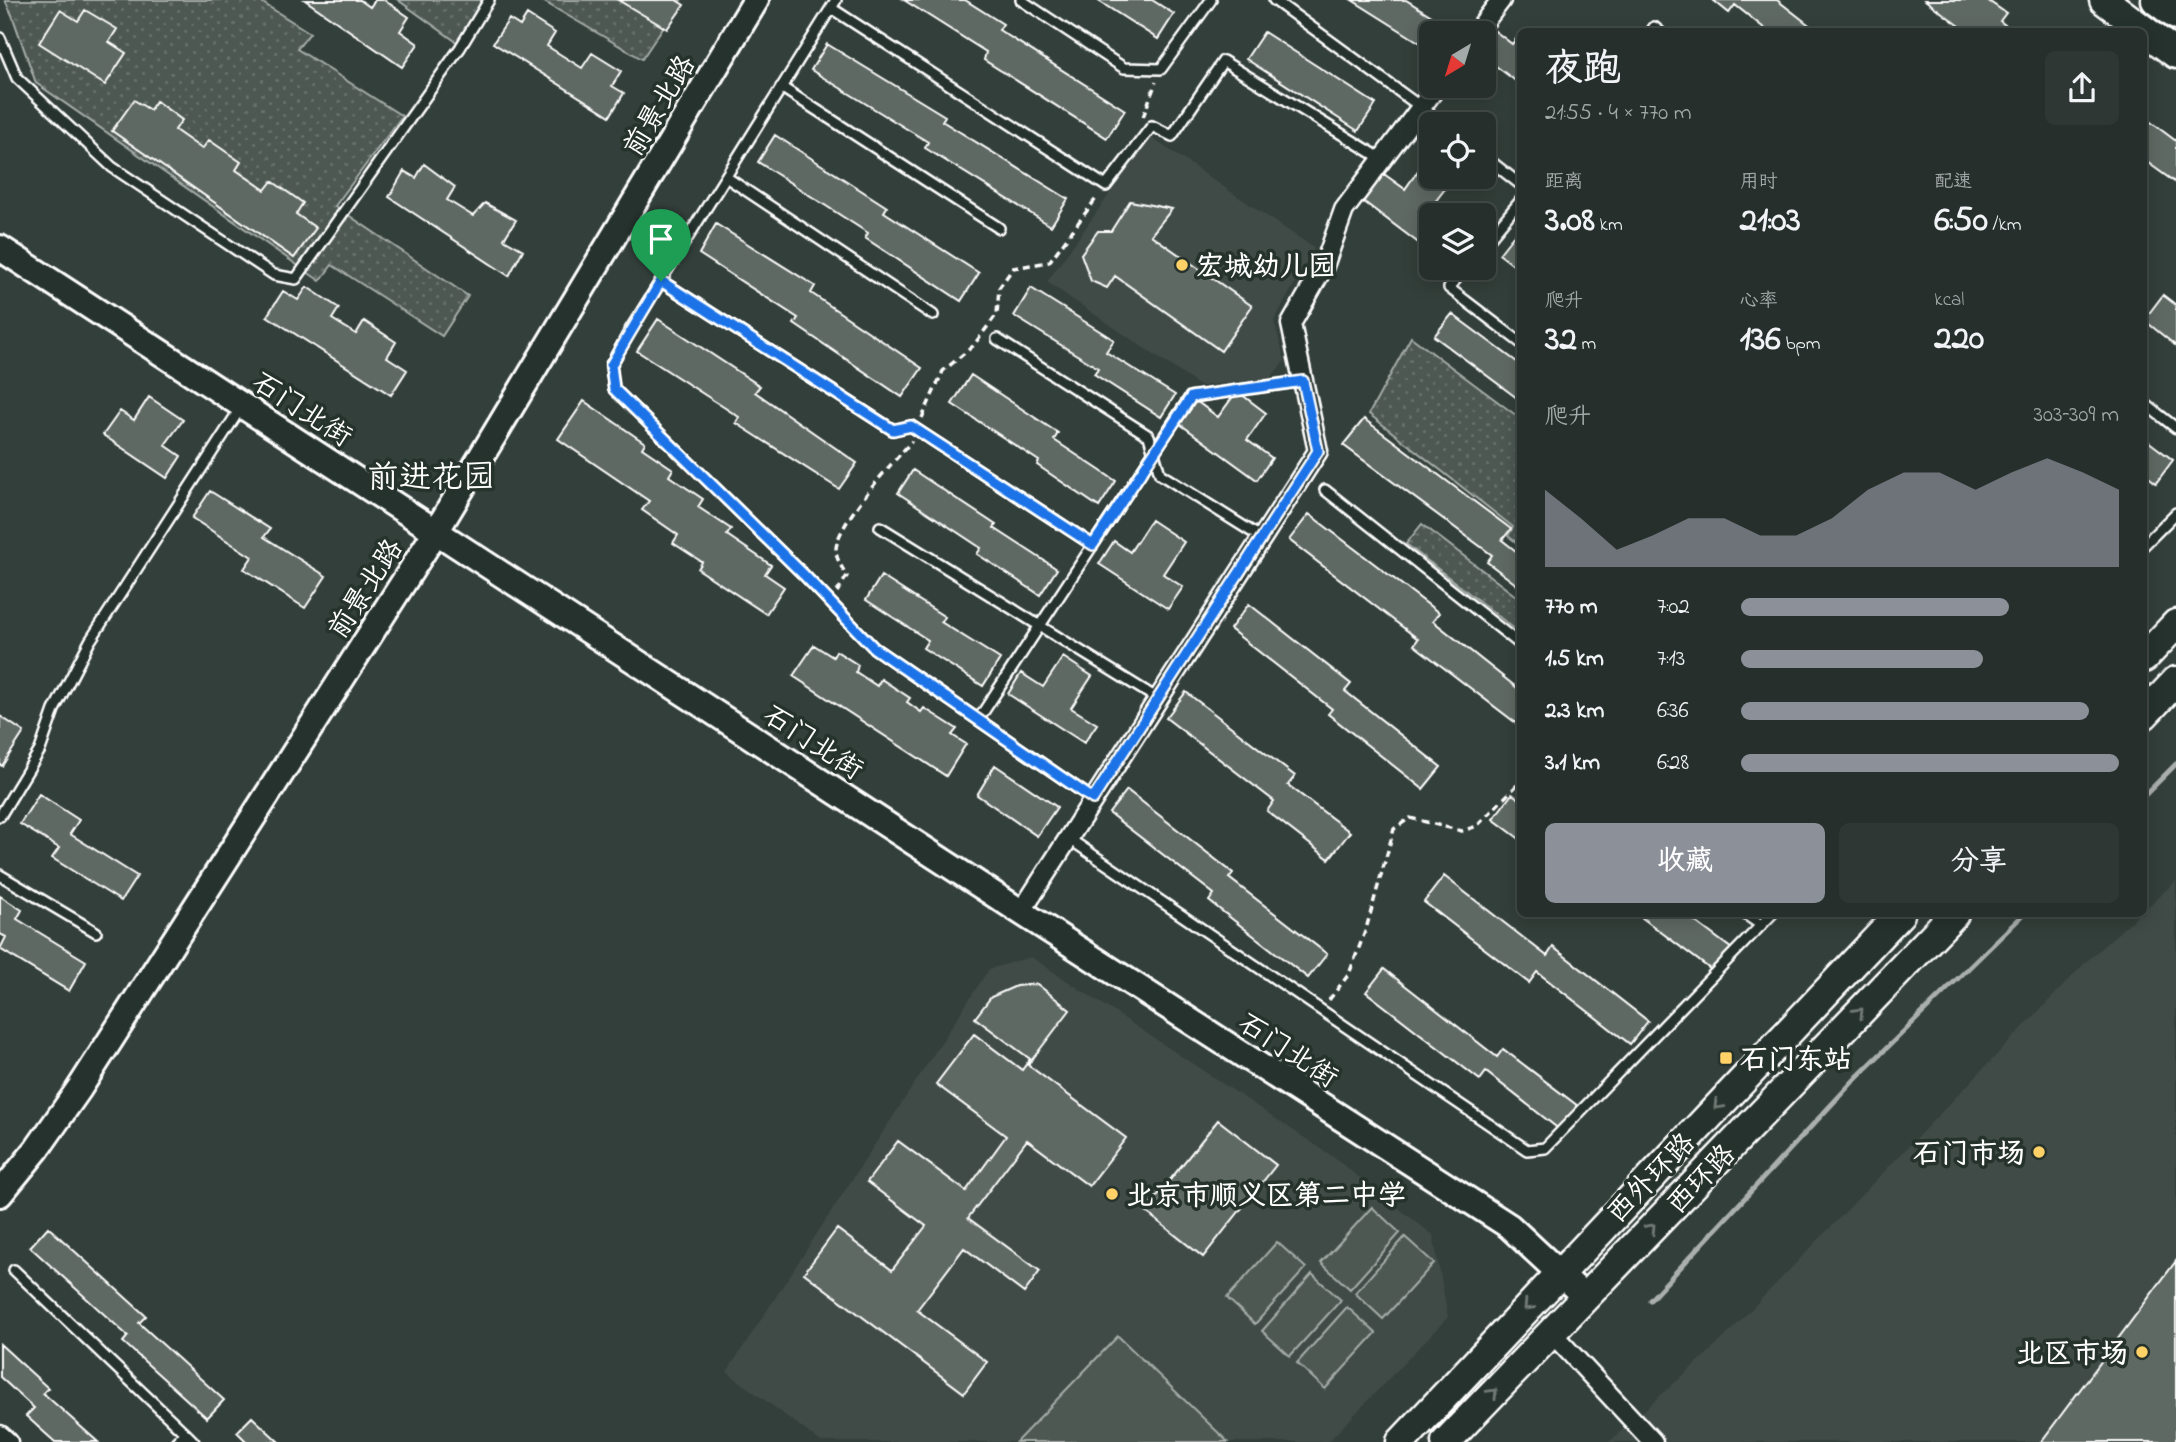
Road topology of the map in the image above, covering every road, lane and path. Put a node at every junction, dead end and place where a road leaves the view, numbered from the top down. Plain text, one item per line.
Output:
1 (489, 0) edge
2 (756, 0) edge
3 (1021, 0) edge
4 (1211, 0) edge
5 (1275, 0) edge
6 (1500, 0) edge
7 (2104, 0) edge
8 (2156, 0) edge
9 (833, 4) edge
10 (2176, 15) edge
11 (1485, 21) edge
12 (2141, 28) edge
13 (2147, 32) edge
14 (0, 38) edge
15 (2176, 54) edge
16 (781, 88) junction
17 (1428, 98) edge
18 (1422, 107) junction
19 (1428, 112) edge
20 (1382, 159) junction
21 (1496, 165) edge
22 (726, 177) junction
23 (1517, 182) edge
24 (1517, 205) edge
25 (999, 228) dead end
26 (1496, 230) edge
27 (0, 248) edge
28 (1455, 280) edge
29 (661, 281) junction
30 (933, 316) dead end
31 (997, 339) dead end
32 (1517, 340) edge
33 (1303, 381) junction
34 (243, 405) junction
35 (2147, 405) edge
36 (2176, 428) edge
37 (1154, 452) junction
38 (1325, 490) dead end
39 (2176, 513) edge
40 (880, 527) dead end
41 (437, 530) junction
42 (2148, 535) edge
43 (1262, 538) junction
44 (1093, 545) junction
45 (2176, 624) edge
46 (1040, 626) junction
47 (1517, 642) edge
48 (2147, 655) edge
49 (2176, 681) edge
50 (1158, 699) junction
51 (2147, 712) edge
52 (978, 720) junction
53 (1517, 786) edge
54 (1093, 799) junction
55 (2, 810) edge
56 (1068, 838) junction
57 (0, 875) edge
58 (1021, 912) junction
59 (1749, 917) edge
60 (1769, 917) edge
61 (1897, 917) edge
62 (1951, 917) edge
63 (1761, 925) junction
64 (96, 932) dead end
65 (1321, 1010) junction
66 (0, 1194) edge
67 (14, 1270) dead end
68 (1560, 1271) junction
69 (1584, 1297) junction
70 (1551, 1332) junction
71 (185, 1433) junction
72 (0, 1435) edge
73 (8, 1442) edge
74 (176, 1442) edge
75 (194, 1442) edge
76 (1401, 1442) edge
77 (1446, 1442) edge
78 (1653, 1442) edge

1 - 14 lane
2 - 41 street, 前景北路
3 - 4 lane
5 - 18 lane
6 - 11 street
7 - 12 main road
8 - 10 main road
9 - 16 lane
9 - 20 lane
13 - 15 main road
16 - 22 lane
16 - 25 lane
17 - 18 street
18 - 19 lane
18 - 20 street
20 - 33 street
21 - 23 lane
22 - 29 lane
22 - 30 lane
24 - 26 lane
27 - 34 street, 石门北街
28 - 32 lane
29 - 44 lane
29 - 52 lane
31 - 37 lane
33 - 37 lane
33 - 43 street
34 - 41 street, 石门北街
34 - 55 lane
35 - 36 lane
37 - 43 lane
37 - 44 lane
38 - 47 lane
39 - 42 lane
40 - 46 lane
41 - 58 street, 石门北街
41 - 66 street, 前景北路
43 - 50 street
44 - 46 lane
45 - 48 main road
46 - 50 lane
46 - 52 lane
49 - 51 main road
50 - 54 street
52 - 54 lane
53 - 65 path
54 - 56 street
56 - 58 street
56 - 65 lane
57 - 64 lane
58 - 68 street, 石门北街
59 - 63 lane
60 - 63 lane
61 -> 68 main road, 西外环路
69 -> 62 main road, 西环路
63 - 65 lane
67 - 71 lane
68 - 69 street, 石门北街
68 -> 76 main road, 西外环路
69 - 70 main road, 西环路
77 -> 70 main road, 西环路
70 - 78 street
71 - 74 lane
71 - 75 lane
72 - 73 street

